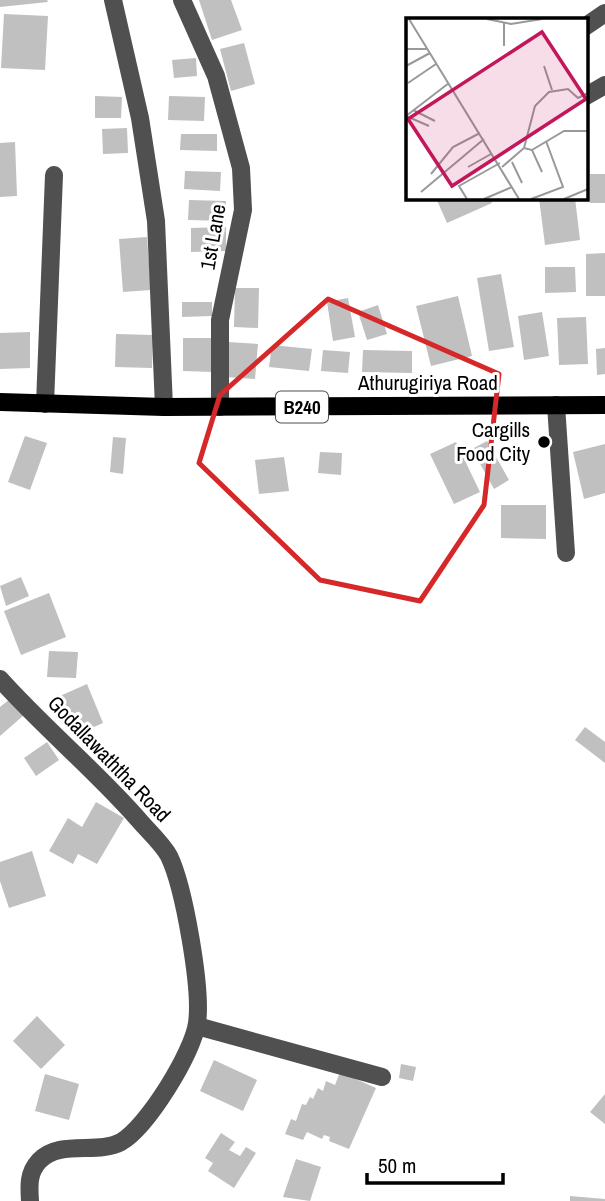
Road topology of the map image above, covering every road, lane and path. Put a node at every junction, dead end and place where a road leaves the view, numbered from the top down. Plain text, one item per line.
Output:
1 (113, 0) edge
2 (182, 0) edge
3 (605, 13) edge
4 (588, 25) edge
5 (605, 85) edge
6 (588, 95) edge
7 (54, 176) dead end
8 (0, 402) edge
9 (45, 404) junction
10 (556, 405) junction
11 (605, 405) edge
12 (164, 407) junction
13 (220, 407) junction
14 (566, 553) dead end
15 (0, 679) edge
16 (197, 1026) junction
17 (382, 1077) dead end
18 (30, 1201) edge

1 - 12 street
2 - 13 street, 1st Lane
3 - 4 street
5 - 6 street
7 - 9 street
8 - 9 main road, Athurugiriya Road / B240
9 - 12 main road, Athurugiriya Road / B240
10 - 11 main road, Athurugiriya Road / B240
10 - 13 main road, Athurugiriya Road / B240
10 - 14 street
12 - 13 main road, Athurugiriya Road / B240
15 - 16 street, Godallawaththa Road
16 - 17 street
16 - 18 street, Godallawaththa Road

